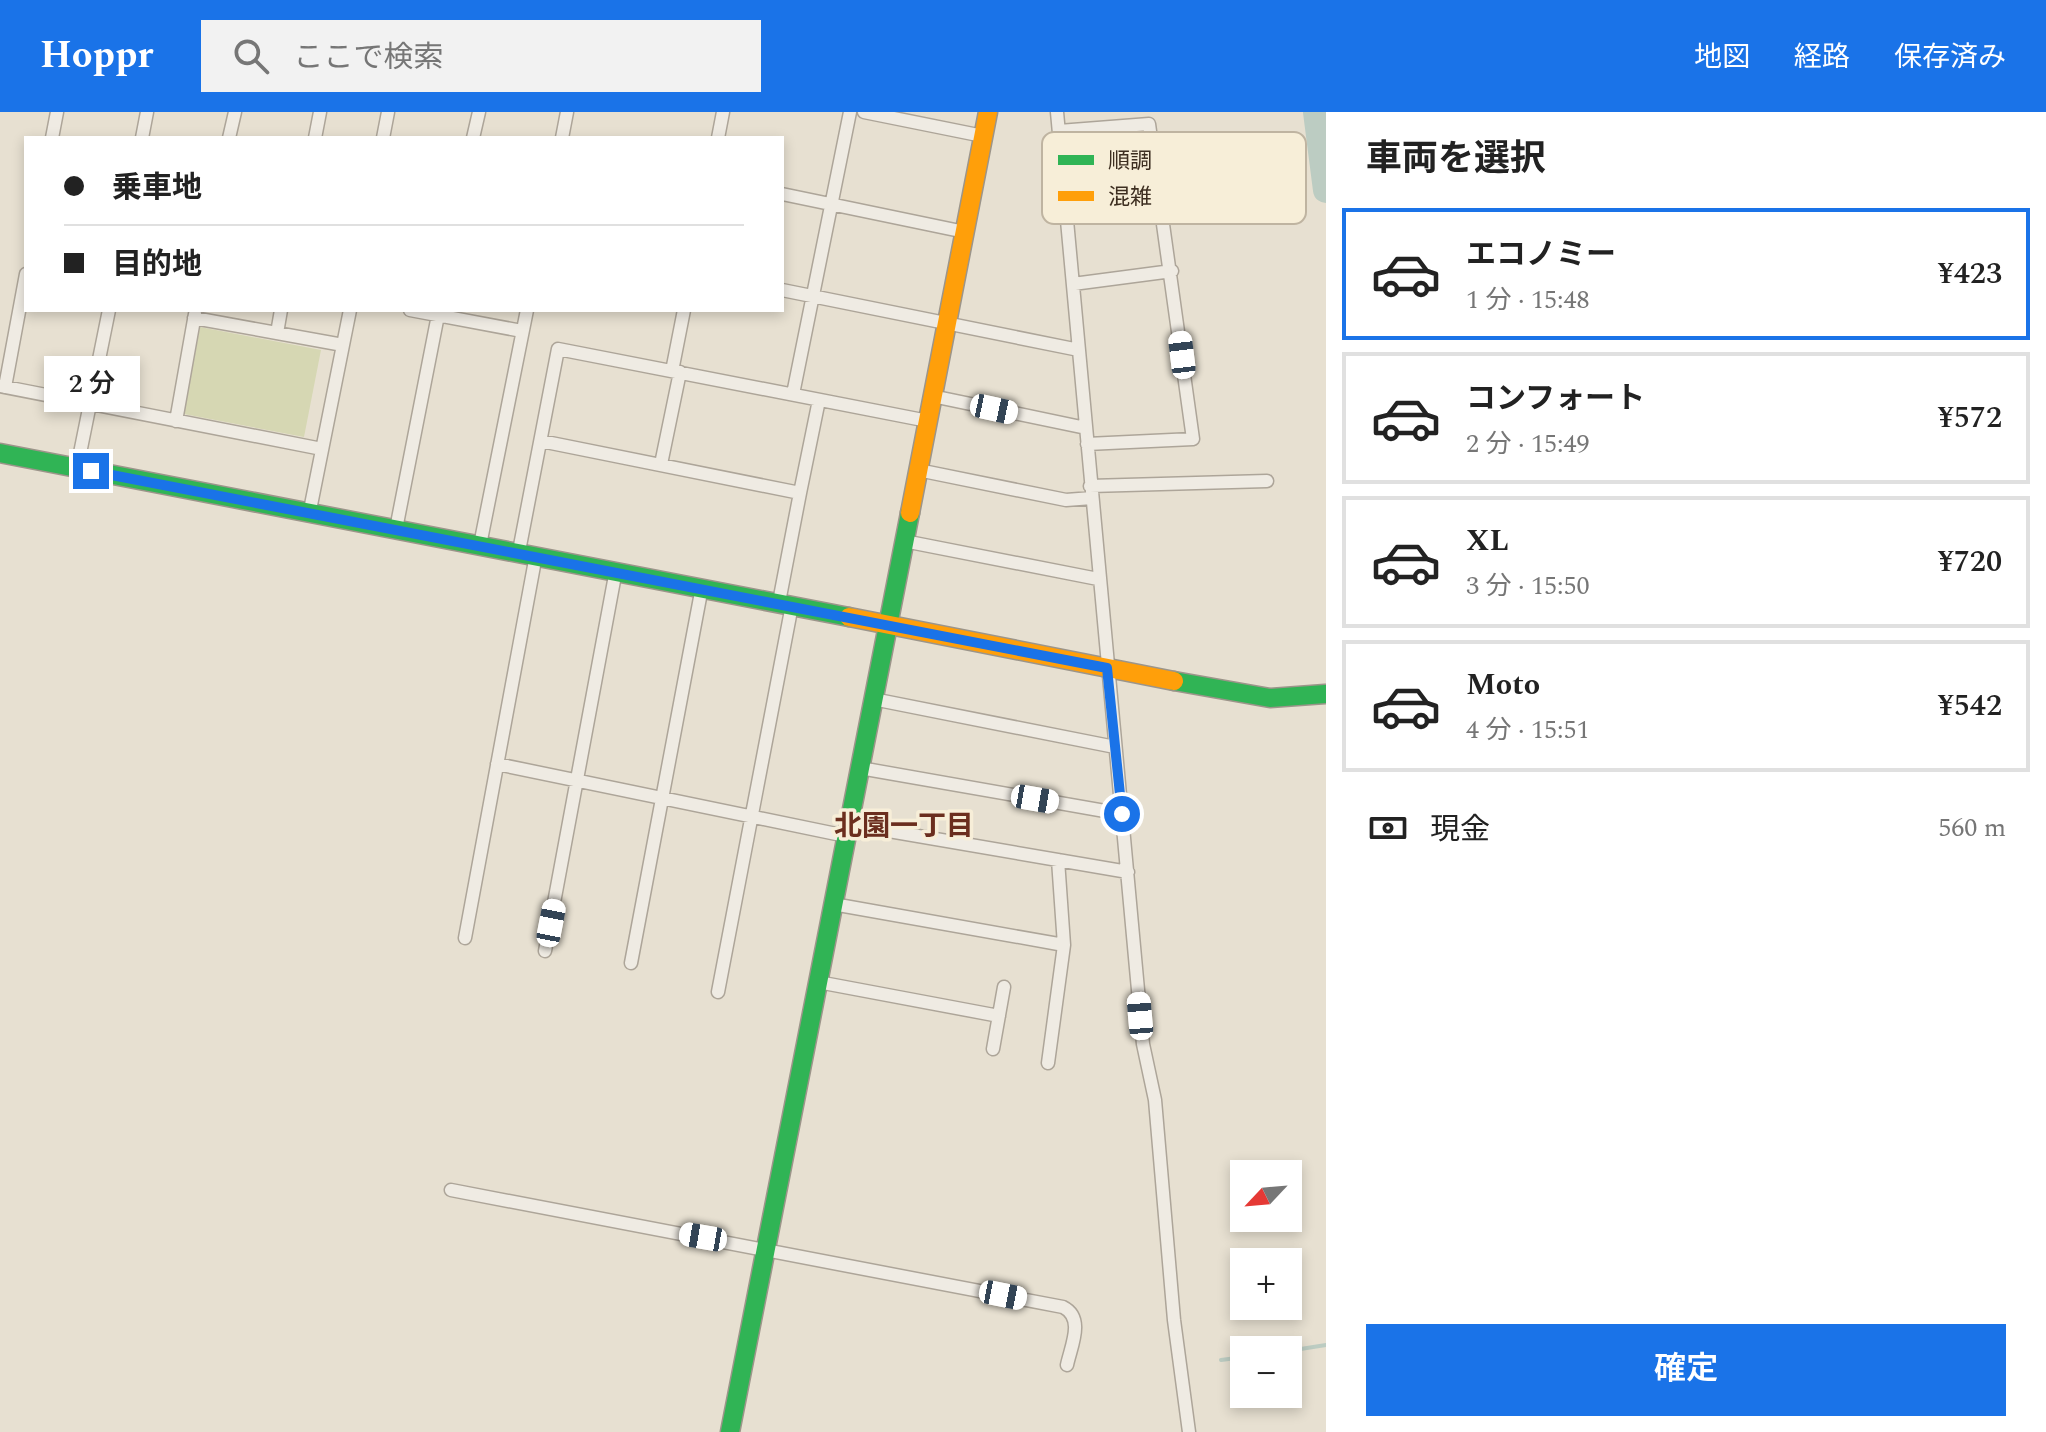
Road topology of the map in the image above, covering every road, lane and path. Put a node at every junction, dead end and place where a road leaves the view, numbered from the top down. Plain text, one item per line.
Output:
1 (57, 112) edge
2 (147, 112) edge
3 (235, 112) edge
4 (320, 112) edge
5 (388, 112) edge
6 (479, 112) edge
7 (567, 112) edge
8 (723, 112) edge
9 (850, 112) edge
10 (864, 112) edge
11 (988, 112) edge
12 (1057, 112) edge
13 (1059, 131) joint
14 (1150, 132) edge
15 (52, 136) edge
16 (142, 136) edge
17 (229, 136) edge
18 (315, 136) edge
19 (383, 136) edge
20 (473, 136) edge
21 (562, 136) edge
22 (718, 136) edge
23 (983, 136) junction
24 (784, 194) edge
25 (831, 204) junction
26 (1068, 224) edge
27 (1165, 224) edge
28 (965, 232) junction
29 (1172, 271) junction
30 (24, 283) edge
31 (1073, 284) junction
32 (784, 290) edge
33 (812, 296) junction
34 (109, 312) edge
35 (281, 312) edge
36 (350, 312) edge
37 (527, 312) edge
38 (684, 312) edge
39 (439, 313) edge
40 (195, 314) edge
41 (946, 325) junction
42 (522, 331) junction
43 (277, 333) junction
44 (343, 345) junction
45 (1079, 350) junction
46 (676, 372) junction
47 (2, 386) edge
48 (793, 394) junction
49 (932, 396) junction
50 (819, 400) junction
51 (91, 404) junction
52 (176, 421) junction
53 (928, 421) junction
54 (1086, 428) junction
55 (541, 441) junction
56 (1087, 444) junction
57 (322, 449) junction
58 (0, 453) edge
59 (661, 464) junction
60 (77, 468) junction
61 (918, 470) junction
62 (1267, 481) dead end
63 (1091, 492) junction
64 (800, 493) junction
65 (310, 510) junction
66 (396, 529) junction
67 (904, 541) junction
68 (480, 545) junction
69 (528, 553) junction
70 (616, 570) junction
71 (1098, 579) junction
72 (702, 587) junction
73 (786, 603) junction
74 (888, 623) junction
75 (1107, 668) junction
76 (1325, 694) edge
77 (873, 699) junction
78 (1115, 747) junction
79 (497, 764) junction
80 (860, 768) junction
81 (577, 780) junction
82 (661, 798) junction
83 (1122, 814) junction
84 (751, 818) junction
85 (847, 830) junction
86 (1058, 860) junction
87 (1128, 872) junction
88 (833, 904) junction
89 (465, 938) dead end
90 (1064, 945) junction
91 (545, 951) dead end
92 (631, 963) dead end
93 (818, 982) junction
94 (1004, 987) dead end
95 (718, 992) dead end
96 (999, 1016) junction
97 (993, 1049) dead end
98 (1048, 1063) dead end
99 (451, 1190) dead end
100 (765, 1248) junction
101 (1067, 1365) dead end
102 (730, 1432) edge
103 (1189, 1432) edge

1 - 15 street
2 - 16 street
3 - 17 street
4 - 18 street
5 - 19 street
6 - 20 street
7 - 21 street
8 - 22 street
9 - 25 street
10 - 23 street
11 - 23 street
12 - 13 street
13 - 14 street
23 - 28 street
24 - 25 street
25 - 28 street
25 - 33 street
26 - 31 street
27 - 29 street
28 - 41 street
29 - 31 street
29 - 56 street
30 - 47 street
31 - 45 street
32 - 33 street
33 - 41 street
33 - 48 street
34 - 51 street
35 - 43 street
36 - 44 street
37 - 42 street
38 - 46 street
39 - 42 street
39 - 66 street
40 - 43 street
40 - 52 street
41 - 45 street
41 - 49 street
42 - 68 street
43 - 44 street
44 - 57 street
45 - 54 street
46 - 48 street
46 - 55 street
46 - 59 street
47 - 51 street
48 - 50 street
49 - 53 street
49 - 54 street
50 - 53 street
50 - 64 street
51 - 52 street
51 - 60 street
52 - 57 street
53 - 61 street
54 - 56 street
55 - 59 street
55 - 69 street
56 - 63 street
57 - 65 street
58 - 60 street
59 - 64 street
60 - 65 street
61 - 63 street
61 - 67 street
62 - 63 street
63 - 71 street
64 - 73 street
65 - 66 street
66 - 68 street
67 - 71 street
67 - 74 street
68 - 69 street
69 - 70 street
69 - 79 street
70 - 72 street
70 - 81 street
71 - 75 street
72 - 73 street
72 - 82 street
73 - 74 street
73 - 84 street
74 - 75 street
74 - 77 street
75 - 76 street
75 - 78 street
77 - 78 street
77 - 80 street
78 - 83 street
79 - 81 street
79 - 89 street
80 - 83 street
80 - 85 street
81 - 82 street
81 - 91 street
82 - 84 street
82 - 92 street
83 - 87 street
84 - 85 street
84 - 95 street
85 - 86 street
85 - 88 street
86 - 87 street
86 - 90 street
87 - 103 street
88 - 90 street
88 - 93 street
90 - 98 street
93 - 96 street
93 - 100 street
94 - 96 street
96 - 97 street
99 - 100 street
100 - 101 street
100 - 102 street

